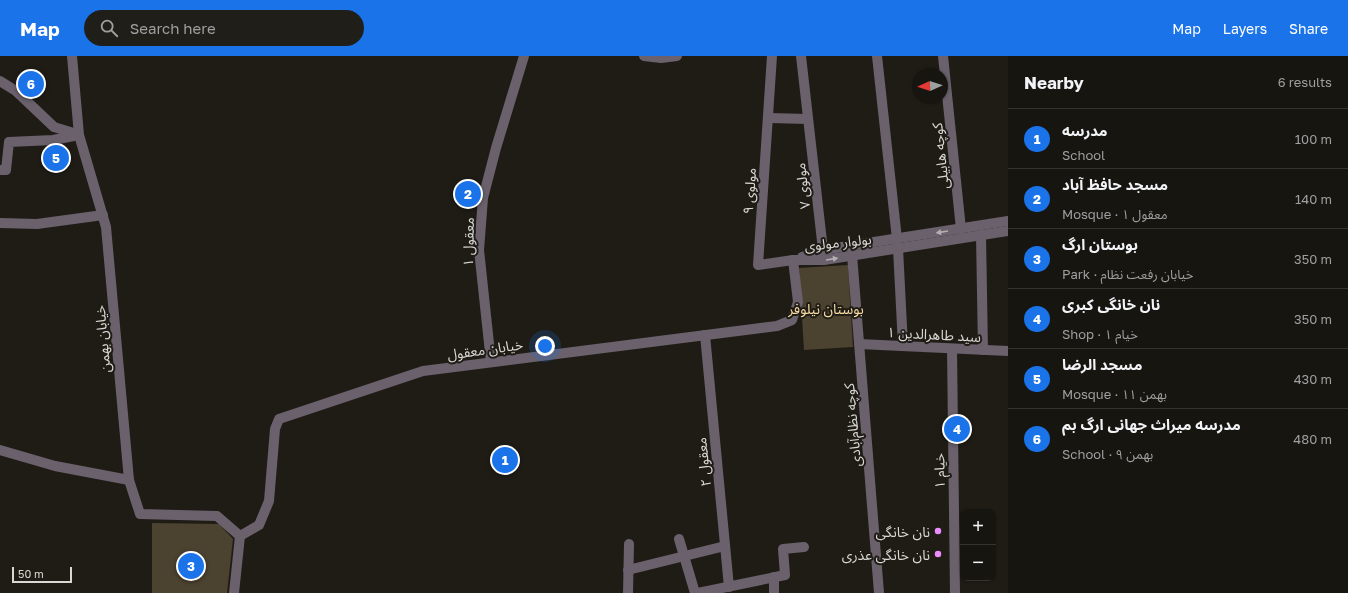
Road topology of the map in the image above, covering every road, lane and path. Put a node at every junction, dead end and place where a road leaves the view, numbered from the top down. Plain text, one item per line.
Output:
1 (72, 56) edge
2 (524, 56) edge
3 (644, 56) edge
4 (677, 56) edge
5 (772, 56) edge
6 (802, 56) edge
7 (877, 56) edge
8 (944, 56) edge
9 (0, 81) edge
10 (769, 118) junction
11 (808, 119) junction
12 (79, 135) junction
13 (0, 170) edge
14 (103, 216) junction
15 (1008, 221) edge
16 (0, 223) edge
17 (961, 229) junction
18 (1008, 231) edge
19 (981, 235) junction
20 (897, 244) junction
21 (823, 250) junction
22 (852, 255) junction
23 (793, 260) junction
24 (705, 335) junction
25 (859, 344) junction
26 (903, 346) junction
27 (952, 349) junction
28 (983, 350) junction
29 (1008, 351) edge
30 (491, 362) junction
31 (0, 450) edge
32 (129, 480) junction
33 (240, 536) junction
34 (679, 539) dead end
35 (629, 544) dead end
36 (725, 546) junction
37 (804, 547) dead end
38 (684, 556) junction
39 (628, 570) junction
40 (774, 577) junction
41 (729, 586) junction
42 (234, 593) edge
43 (628, 593) edge
44 (697, 593) edge
45 (774, 593) edge
46 (879, 593) edge
47 (955, 593) edge

1 - 12 street, خیابان بهمن
2 - 30 street, معقول ۱
3 - 4 street
5 - 10 street, مولوی ۹
6 - 11 street, مولوی ۷
7 - 20 street
8 - 17 street, کوچه هابیلی
9 - 12 street
10 - 11 street
10 - 23 street, مولوی ۹
11 - 21 street, مولوی ۷
12 - 13 street
12 - 14 street, خیابان بهمن
14 - 16 street
14 - 32 street, خیابان بهمن
15 - 17 street, بولوار مولوی
17 -> 20 street, بولوار مولوی
18 - 19 street, بولوار مولوی
19 - 20 street, بولوار مولوی
19 - 28 street
20 - 21 street, بولوار مولوی
20 - 22 street, بولوار مولوی
20 - 26 street
21 - 23 street, بولوار مولوی
23 -> 22 street, بولوار مولوی
22 - 25 street, کوچه نظام‌آبادی
23 - 24 street, خیابان معقول
24 - 30 street, خیابان معقول
24 - 36 street, معقول ۲
25 - 26 street, سید طاهرالدین ۱
25 - 46 street, کوچه نظام‌آبادی
26 - 27 street, سید طاهرالدین ۱
27 - 28 street, سید طاهرالدین ۱
27 - 47 street, خیام ۱
28 - 29 street, سید طاهرالدین ۱
30 - 33 street, خیابان معقول
31 - 32 street
32 - 33 street, خیابان بهمن
33 - 42 street
34 - 38 street
35 - 39 street
36 - 38 street
36 - 41 street, معقول ۲
37 - 40 street
38 - 39 street
38 - 44 street
39 - 43 street
40 - 41 street
40 - 45 street
41 - 44 street

